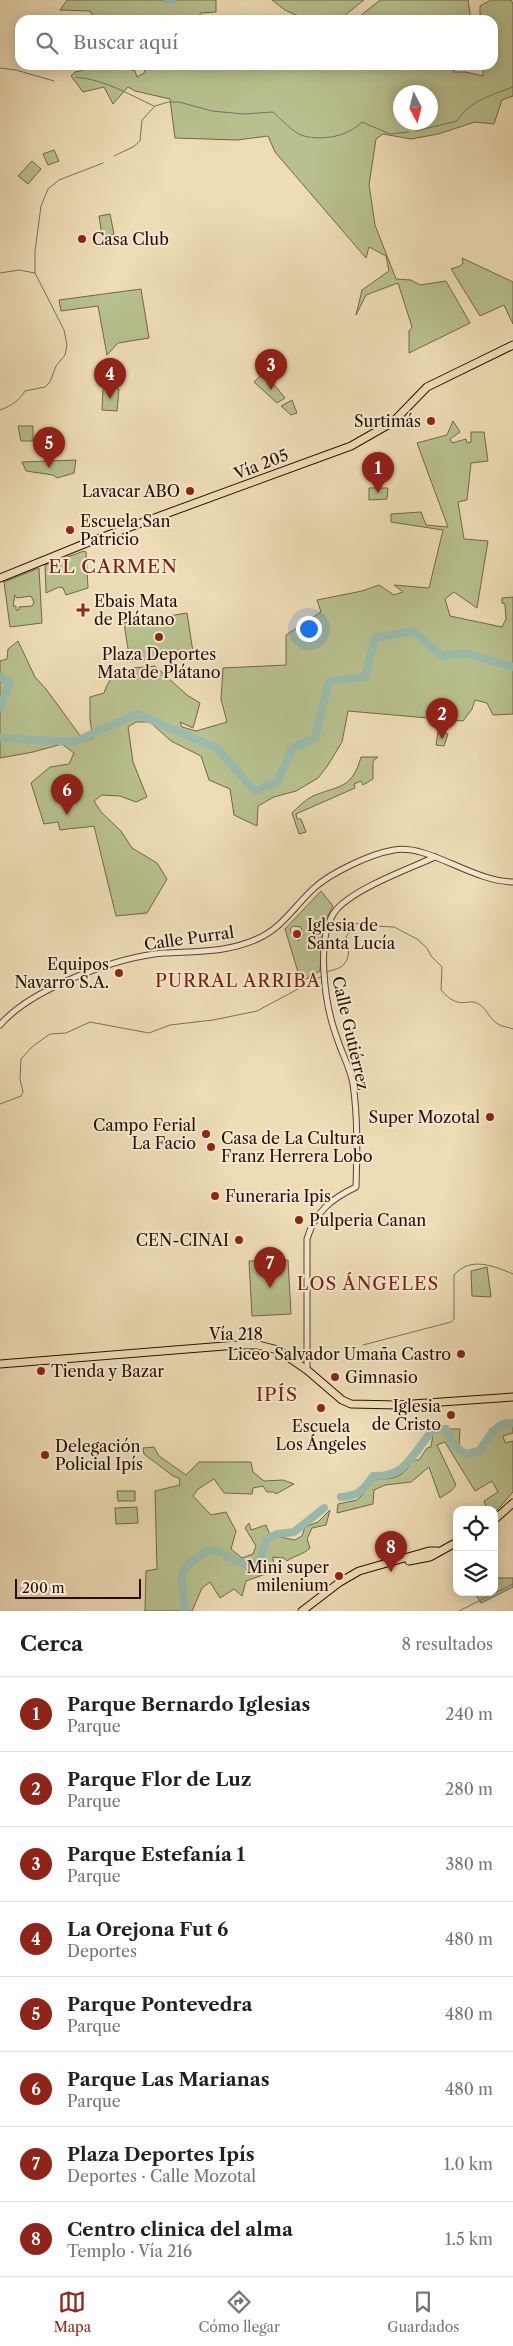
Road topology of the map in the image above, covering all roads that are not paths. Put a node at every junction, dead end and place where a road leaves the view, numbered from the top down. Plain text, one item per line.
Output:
1 (513, 345) edge
2 (0, 578) edge
3 (435, 857) junction
4 (513, 882) edge
5 (0, 1025) edge
6 (0, 1364) edge
7 (307, 1370) junction
8 (513, 1397) edge
9 (513, 1503) edge
10 (498, 1516) edge
11 (453, 1544) edge
12 (437, 1551) junction
13 (417, 1559) junction
14 (430, 1562) dead end
15 (376, 1566) junction
16 (302, 1611) edge

1 - 2 main road, Vía 205
3 - 4 street, Calle Purral
3 - 5 street, Calle Purral
3 - 7 street, Calle Gutiérrez
6 - 7 main road, Vía 218
7 - 8 main road, Vía 218
9 - 10 main road
11 - 12 main road
12 - 13 main road
12 - 15 main road
13 - 14 main road
13 - 15 main road
15 - 16 main road

